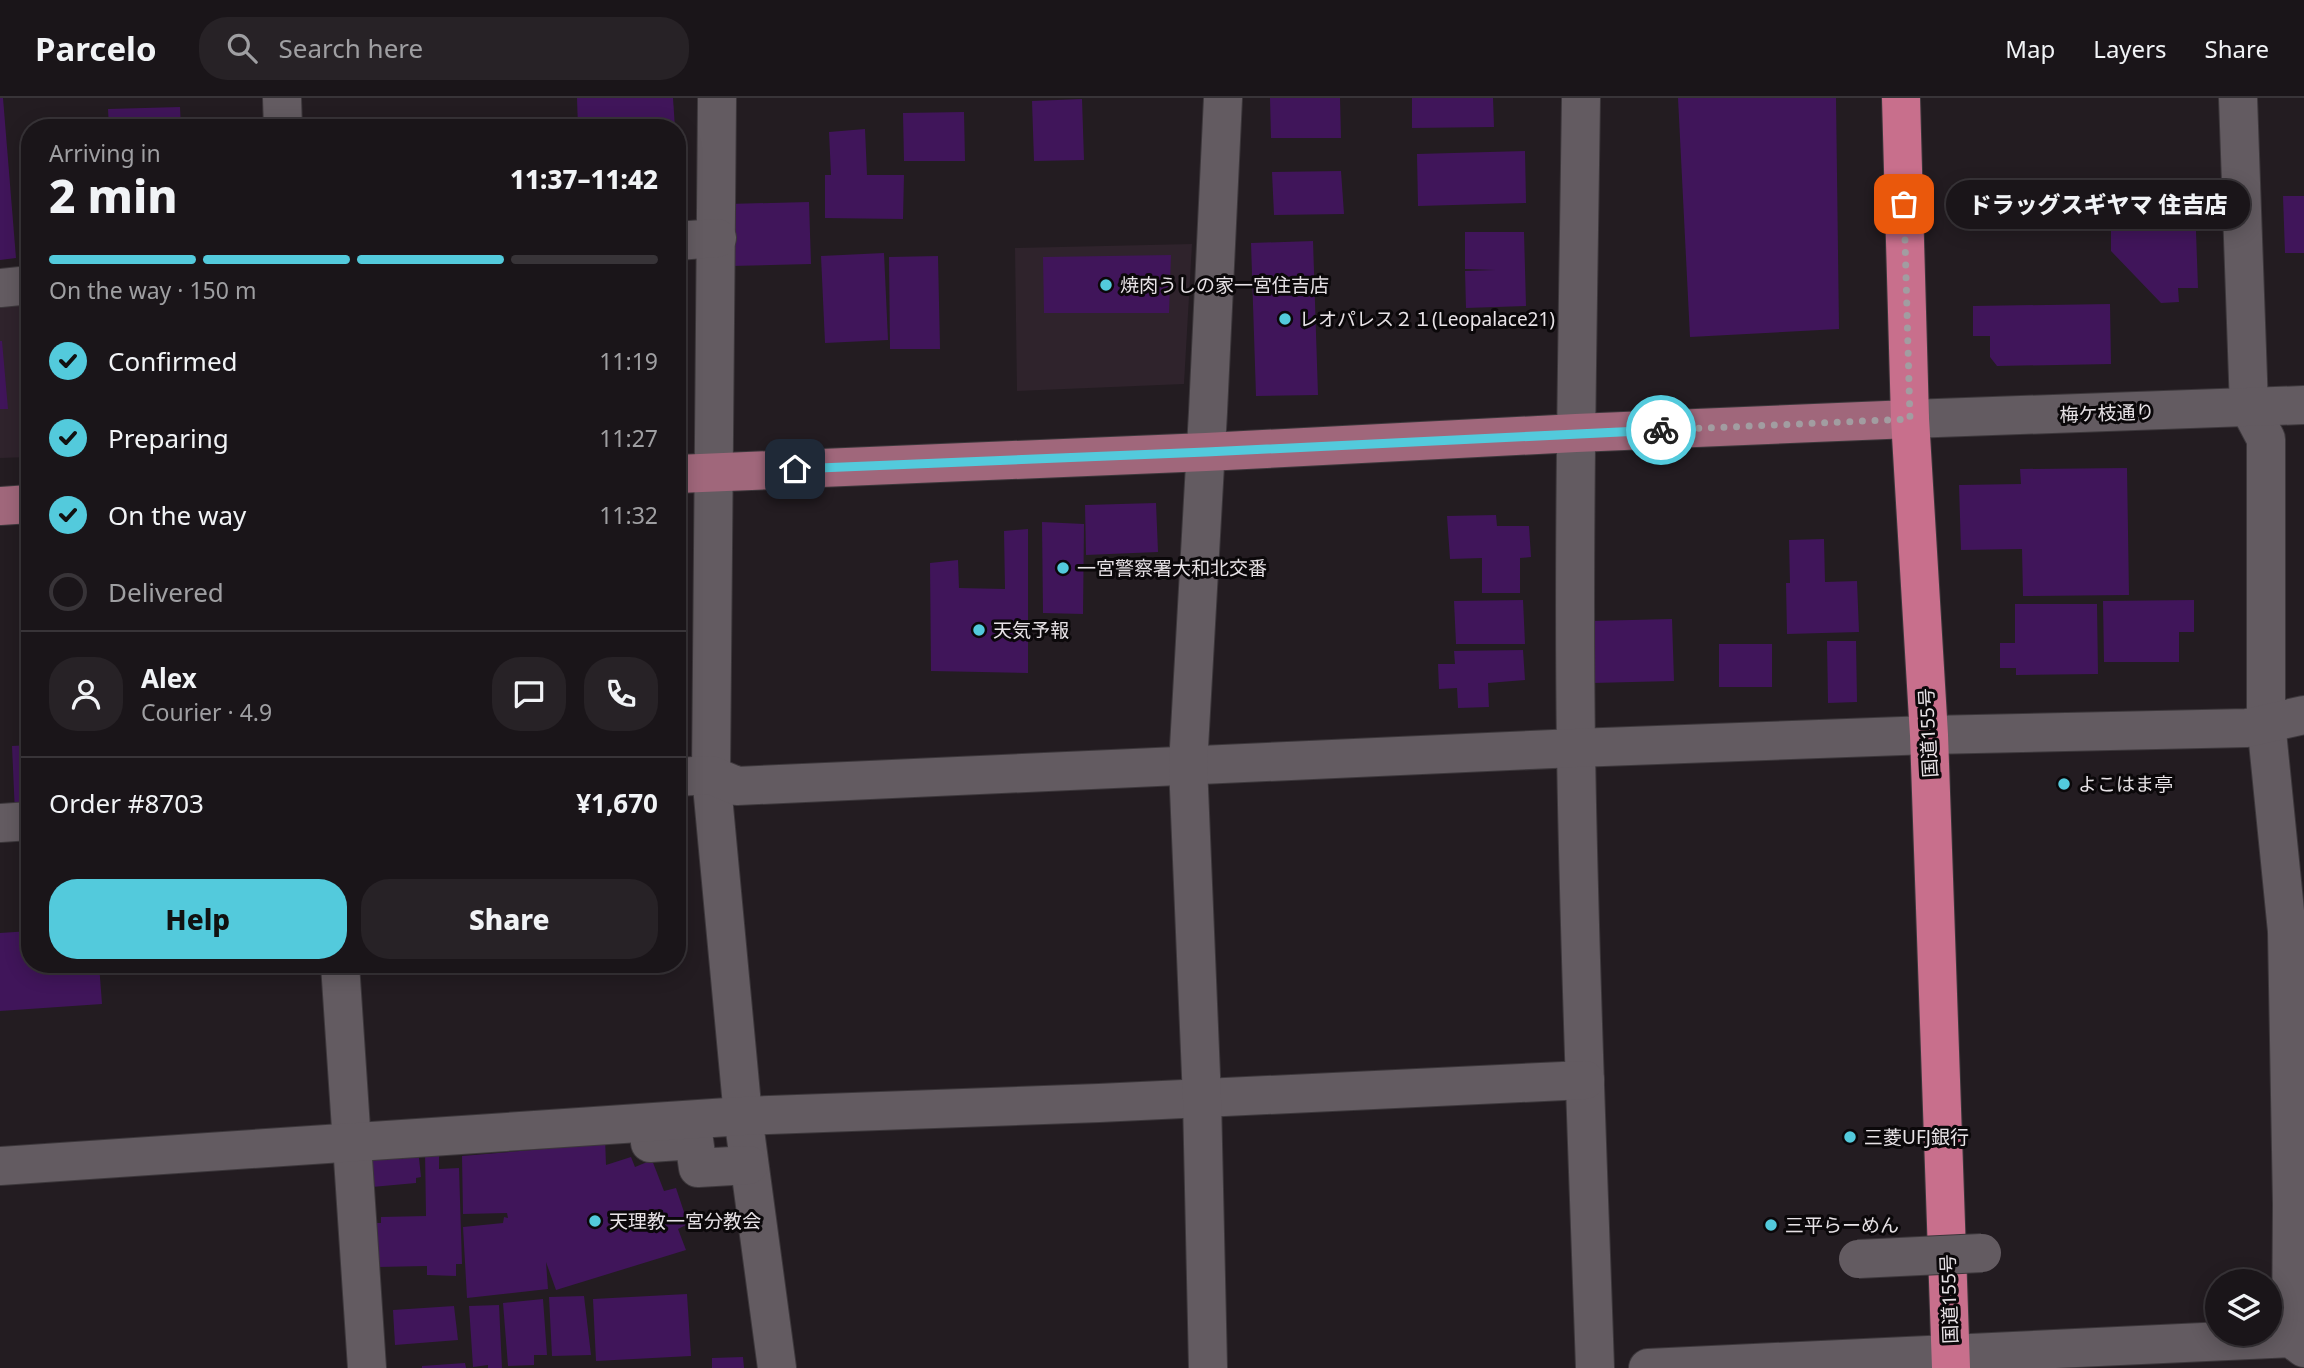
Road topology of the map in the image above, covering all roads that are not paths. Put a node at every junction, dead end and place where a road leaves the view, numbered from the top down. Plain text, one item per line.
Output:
1 (282, 98) edge
2 (718, 98) edge
3 (1223, 98) edge
4 (1581, 98) edge
5 (1900, 98) edge
6 (2238, 98) edge
7 (283, 119) edge
8 (717, 238) junction
9 (686, 240) edge
10 (21, 286) edge
11 (0, 288) edge
12 (2304, 405) edge
13 (2249, 407) junction
14 (1910, 419) junction
15 (1576, 433) junction
16 (1206, 452) junction
17 (695, 473) edge
18 (21, 505) edge
19 (0, 506) edge
20 (2304, 715) edge
21 (2266, 722) junction
22 (1929, 735) junction
23 (1576, 748) junction
24 (1188, 765) junction
25 (694, 776) edge
26 (21, 822) edge
27 (0, 823) edge
28 (2295, 931) edge
29 (341, 973) edge
30 (1585, 1080) junction
31 (1202, 1099) junction
32 (743, 1116) junction
33 (352, 1142) junction
34 (624, 1145) dead end
35 (749, 1165) junction
36 (0, 1166) edge
37 (2298, 1204) edge
38 (1982, 1253) dead end
39 (1858, 1259) dead end
40 (2298, 1343) edge
41 (1951, 1361) edge
42 (367, 1368) edge
43 (777, 1368) edge
44 (1208, 1368) edge
45 (1595, 1368) edge
46 (1648, 1368) edge

1 - 7 street
2 - 8 street
3 - 16 street
4 - 15 street
5 - 14 highway, 国道155号
6 - 13 street
8 - 9 street
8 - 17 street
10 - 11 street
12 - 13 street, 梅ケ枝通り
13 - 14 street, 梅ケ枝通り
13 - 21 street
14 - 15 main road
14 - 22 highway, 国道155号
15 - 16 main road
15 - 23 street
16 - 17 main road
16 - 24 street
17 - 25 street
18 - 19 main road
20 - 21 street
21 - 22 street
21 - 28 street
22 - 23 street
22 - 41 highway, 国道155号
23 - 24 street
23 - 30 street
24 - 25 street
24 - 31 street
25 - 32 street
26 - 27 street
28 - 37 street
29 - 33 street
30 - 31 street
30 - 45 street
31 - 32 street
31 - 44 street
32 - 33 street
32 - 35 street
33 - 36 street
33 - 42 street
34 - 35 street
35 - 43 street
37 - 40 street
38 - 39 street, bridge
40 - 41 street
41 - 46 street

